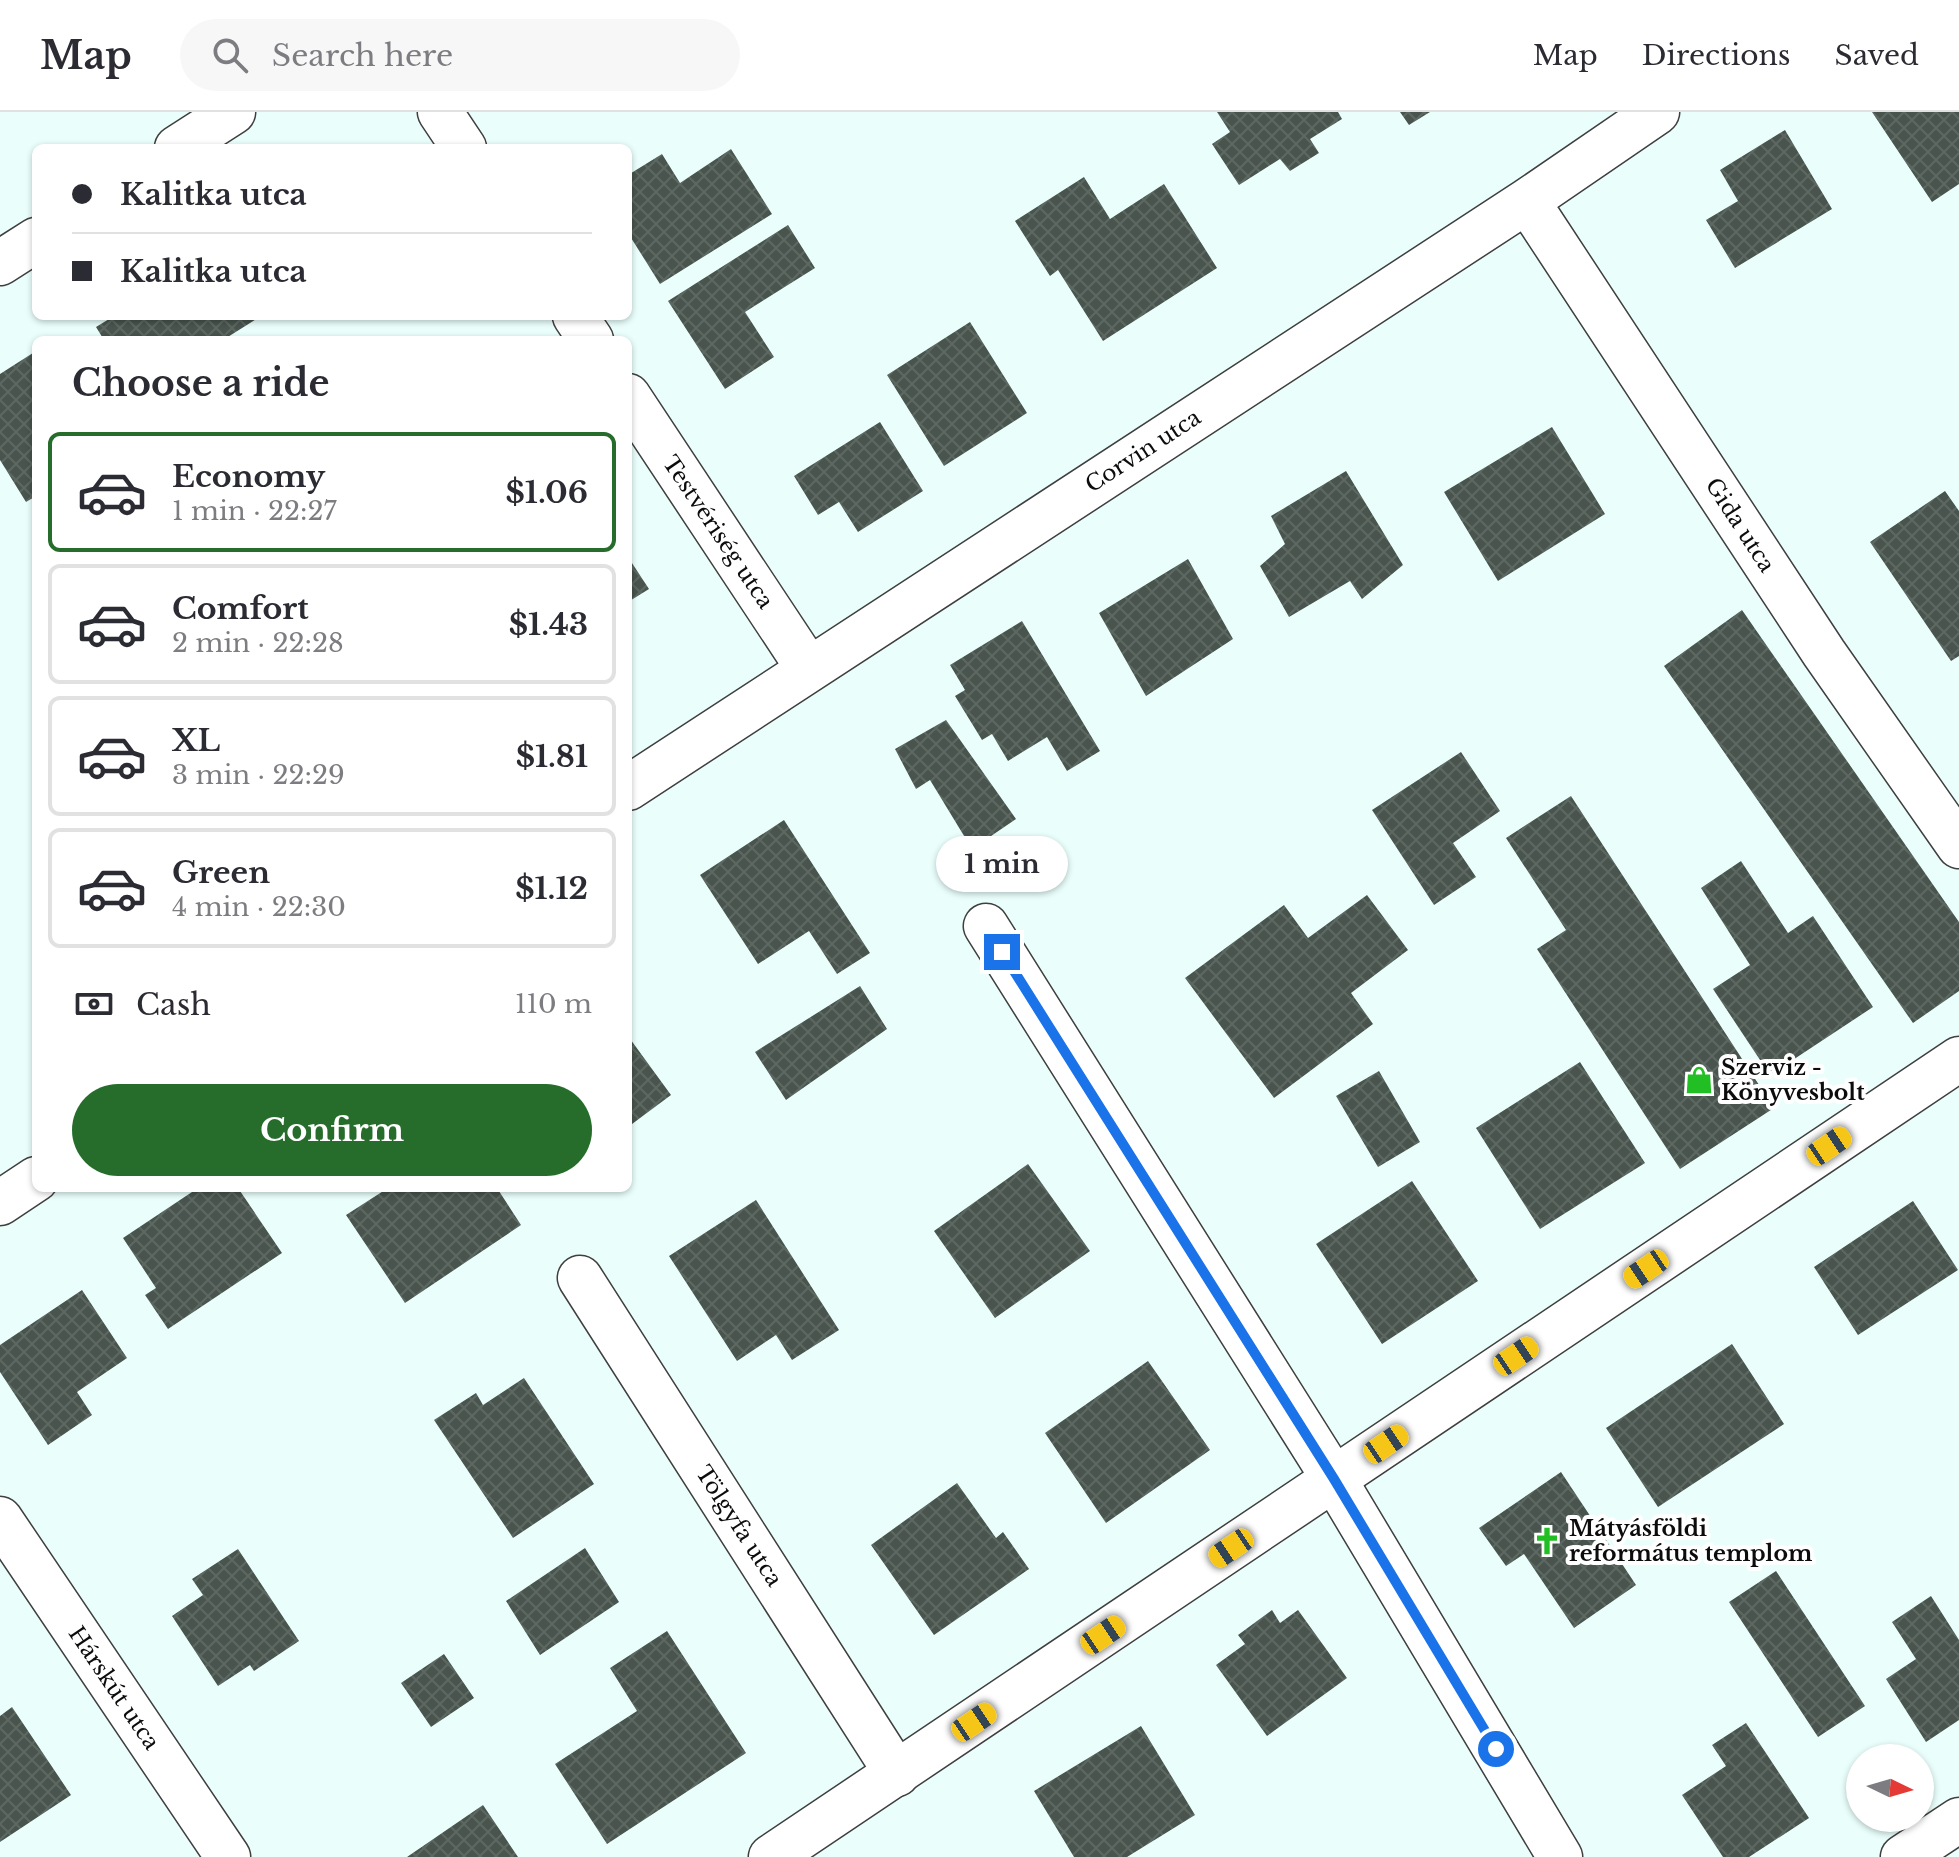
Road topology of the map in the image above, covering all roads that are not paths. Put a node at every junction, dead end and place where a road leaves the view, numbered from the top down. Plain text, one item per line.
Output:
1 (233, 112) edge
2 (440, 112) edge
3 (1657, 112) edge
4 (183, 144) edge
5 (461, 144) edge
6 (1527, 201) junction
7 (32, 243) edge
8 (0, 263) edge
9 (632, 402) edge
10 (808, 668) junction
11 (632, 785) edge
12 (1959, 846) edge
13 (986, 926) dead end
14 (1959, 1059) edge
15 (32, 1182) edge
16 (0, 1203) edge
17 (580, 1278) dead end
18 (1334, 1479) junction
19 (0, 1519) edge
20 (897, 1774) junction
21 (1959, 1820) edge
22 (228, 1857) edge
23 (771, 1857) edge
24 (1560, 1857) edge
25 (1903, 1857) edge

1 - 4 street
2 - 5 street
3 - 6 street, Corvin utca
6 - 10 street, Corvin utca
6 - 12 street, Gida utca
7 - 8 street
9 - 10 street, Testvériség utca
10 - 11 street, Corvin utca
13 - 18 street
14 - 18 street
15 - 16 street
17 - 20 street, Tölgyfa utca
18 - 20 street
18 - 24 street
19 - 22 street, Hárskút utca
20 - 23 street
21 - 25 street

